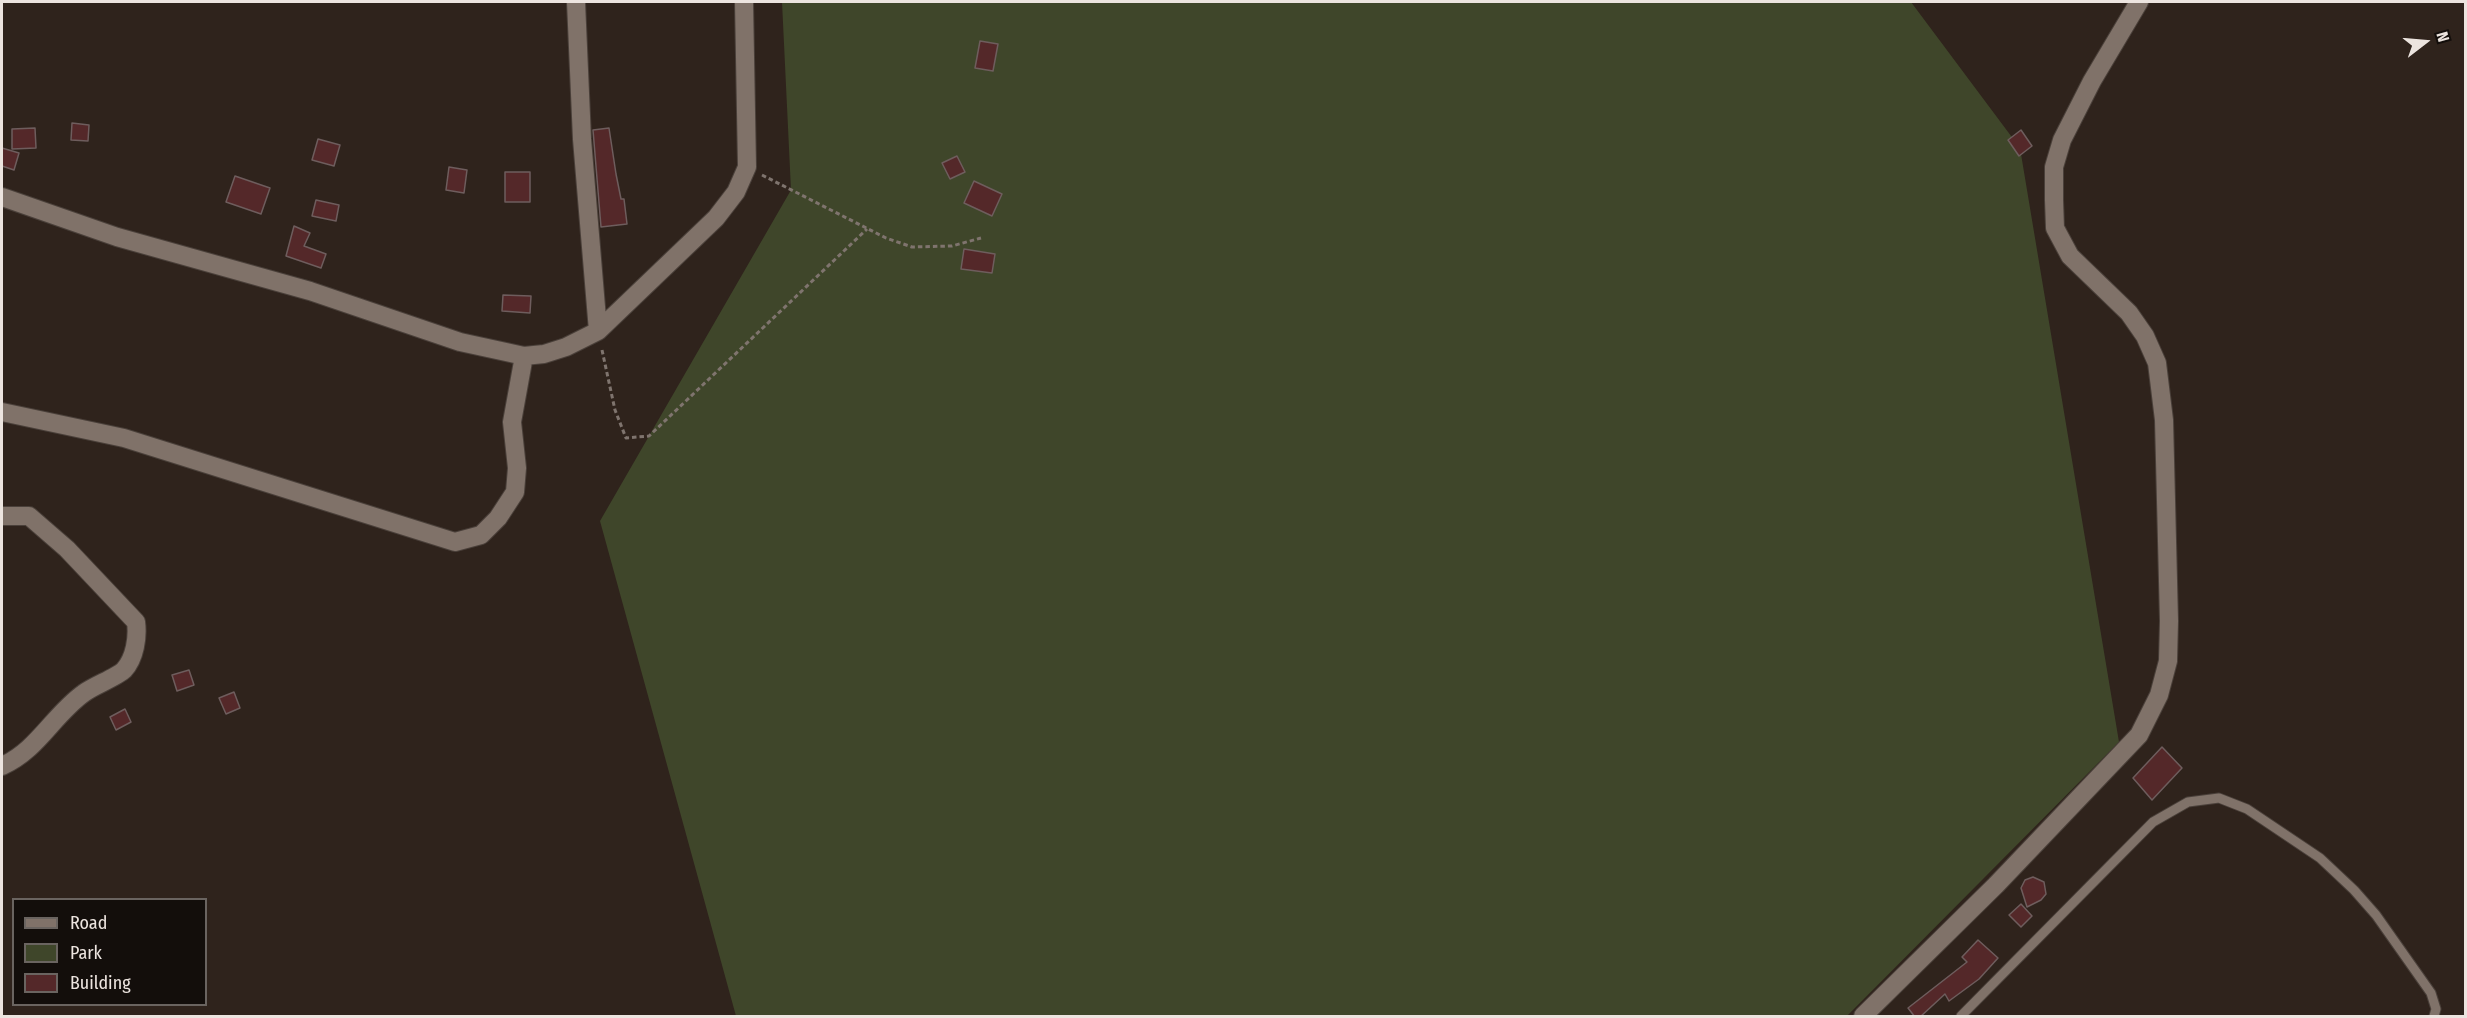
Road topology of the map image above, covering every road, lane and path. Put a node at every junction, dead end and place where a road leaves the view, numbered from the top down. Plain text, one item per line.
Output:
1 (576, 2) edge
2 (744, 2) edge
3 (2139, 2) edge
4 (747, 167) junction
5 (2, 197) edge
6 (867, 229) junction
7 (981, 238) dead end
8 (598, 331) junction
9 (524, 356) junction
10 (2, 412) edge
11 (2, 516) edge
12 (2, 766) edge
13 (1863, 1017) edge
14 (1961, 1017) edge
15 (2434, 1017) edge

1 - 8 street
2 - 4 street
3 - 13 street
4 - 6 path
4 - 8 street
5 - 9 street
6 - 7 path
6 - 8 path
8 - 9 street
9 - 10 street
11 - 12 street
14 - 15 lane

